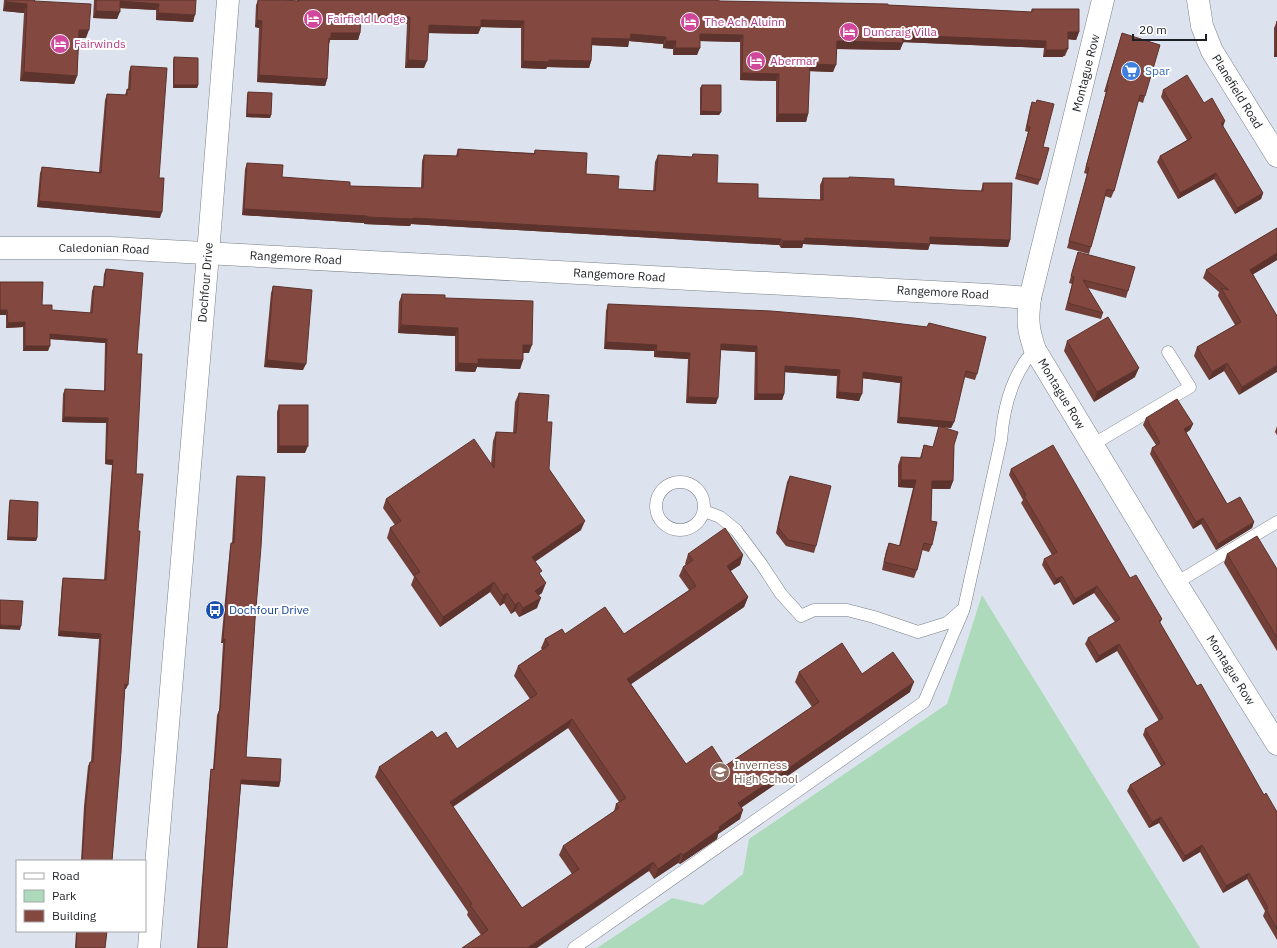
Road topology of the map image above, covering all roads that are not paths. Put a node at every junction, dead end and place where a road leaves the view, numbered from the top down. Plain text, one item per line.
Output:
1 (228, 0) edge
2 (1104, 0) edge
3 (1198, 0) edge
4 (1277, 156) edge
5 (0, 248) edge
6 (208, 254) junction
7 (1030, 298) junction
8 (1035, 350) junction
9 (1168, 352) dead end
10 (1092, 445) junction
11 (704, 511) junction
12 (1277, 522) edge
13 (1176, 583) junction
14 (964, 608) junction
15 (1277, 744) edge
16 (149, 948) edge
17 (574, 948) edge

1 - 6 street, Dochfour Drive
2 - 7 street, Montague Row
3 - 4 street, Planefield Road
5 - 6 street, Caledonian Road
6 - 7 street, Rangemore Road
6 - 16 street, Dochfour Drive
7 - 8 street, Montague Row
8 - 10 street, Montague Row
8 - 14 lane
9 - 10 lane
10 - 13 street, Montague Row
11 - 11 lane
11 - 14 lane
12 - 13 lane
13 - 15 street, Montague Row
14 - 17 lane

